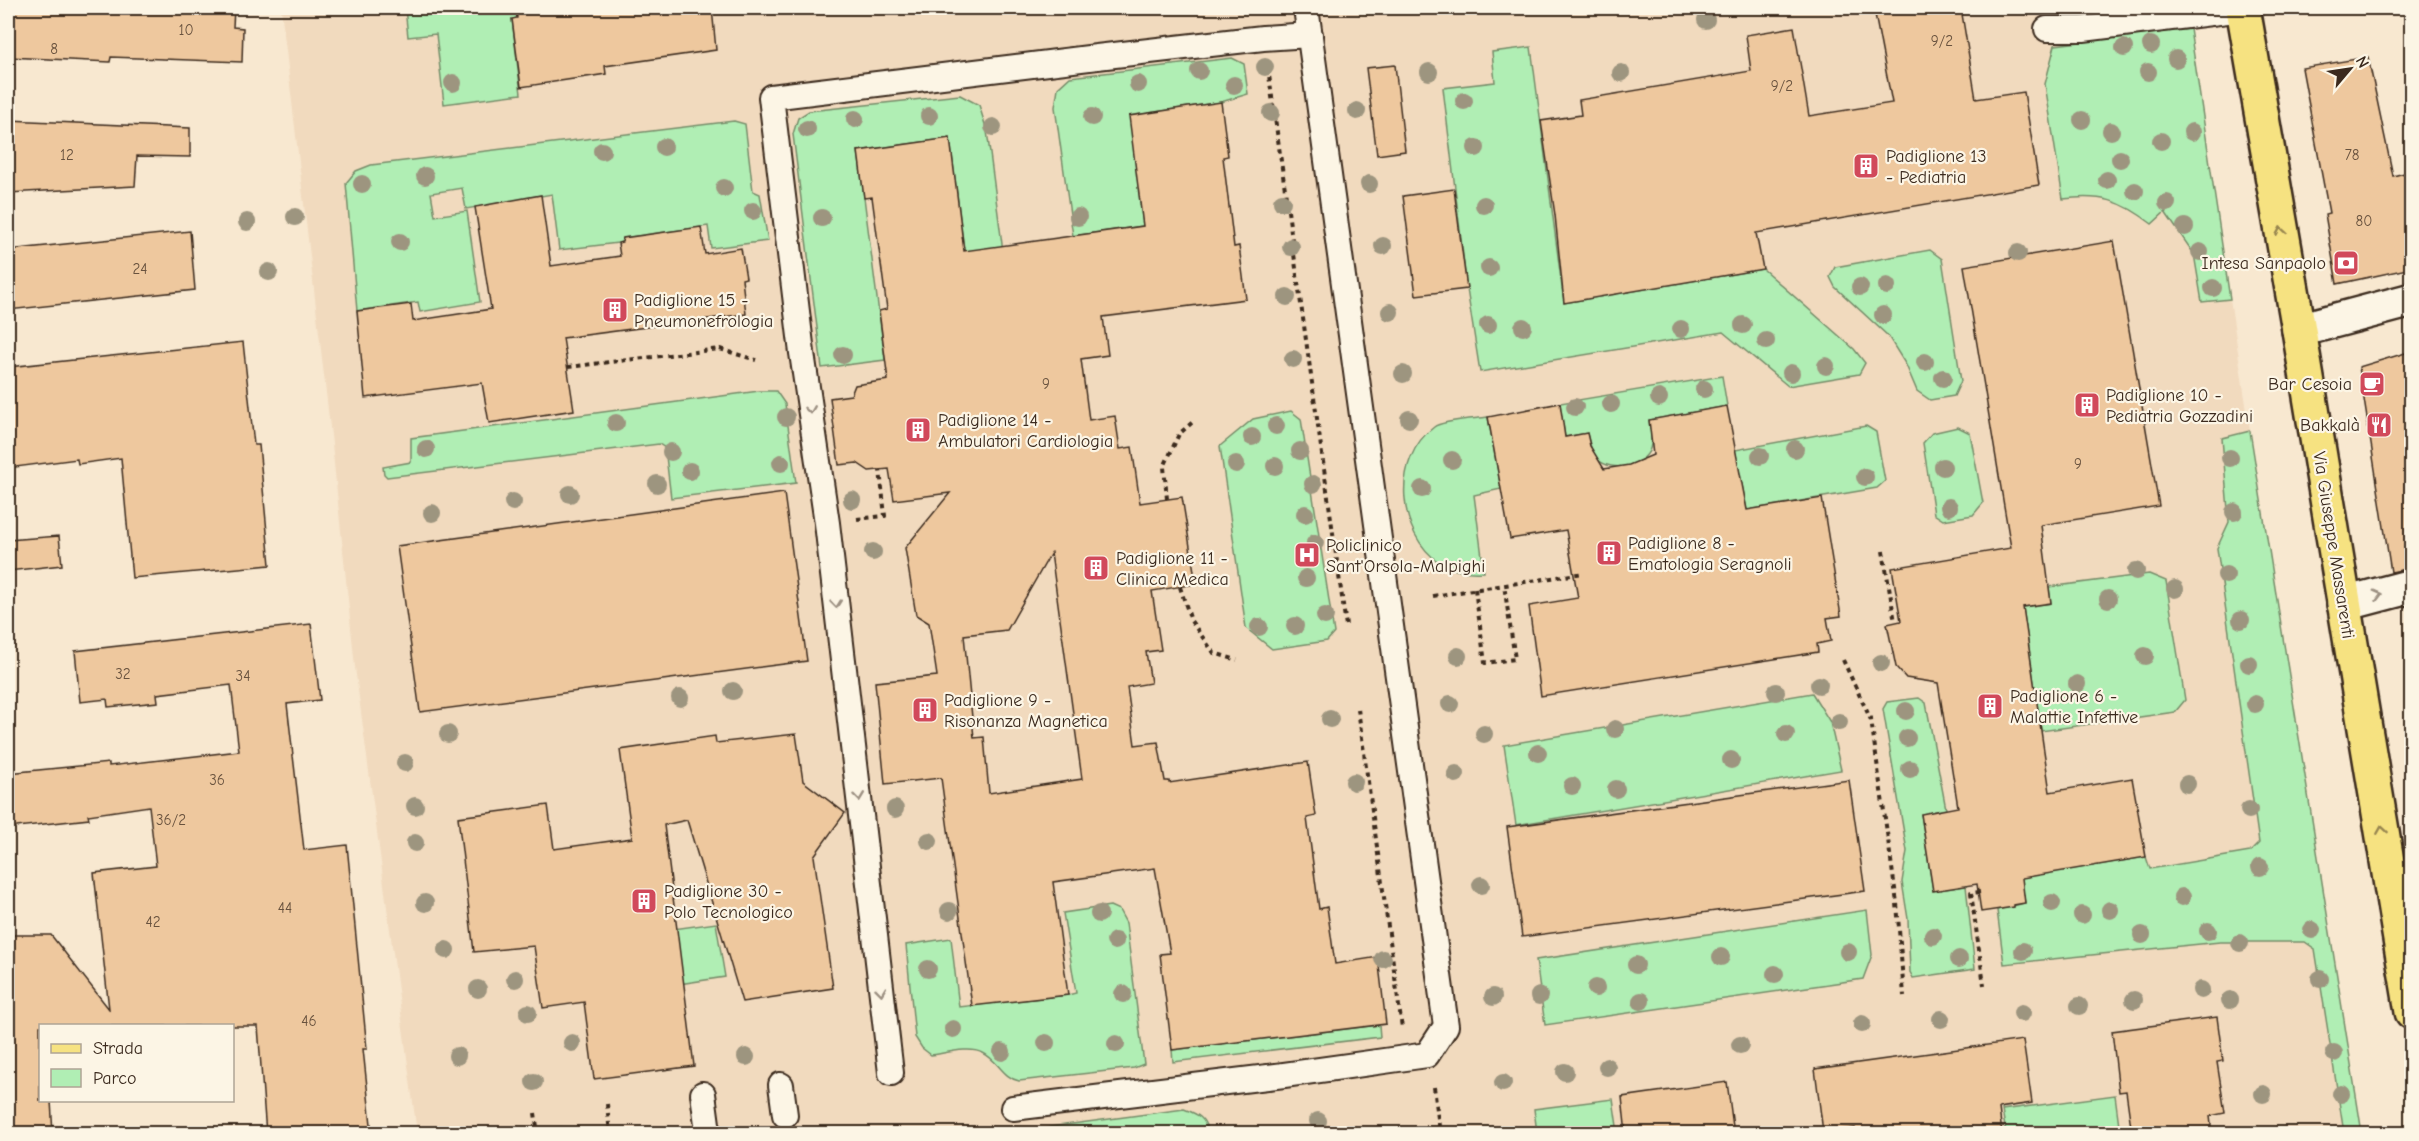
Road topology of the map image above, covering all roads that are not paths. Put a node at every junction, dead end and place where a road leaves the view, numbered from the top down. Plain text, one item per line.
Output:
1 (1306, 8) edge
2 (2243, 8) edge
3 (2047, 29) dead end
4 (1310, 35) junction
5 (2412, 300) edge
6 (2299, 330) junction
7 (2412, 586) edge
8 (2344, 604) junction
9 (2389, 874) junction
10 (2412, 898) edge
11 (2410, 990) edge
12 (891, 1072) dead end
13 (782, 1085) dead end
14 (702, 1094) dead end
15 (1013, 1108) dead end
16 (785, 1115) dead end
17 (706, 1124) dead end

1 - 4 lane
2 - 3 lane
6 -> 2 main road, Via Giuseppe Massarenti
4 -> 12 lane
4 - 15 lane
5 - 6 street
6 - 8 main road, Via Giuseppe Massarenti
8 -> 7 street
9 -> 8 main road, Via Giuseppe Massarenti
9 - 10 street
9 - 11 main road, Via Giuseppe Massarenti
13 - 16 lane
14 - 17 lane

